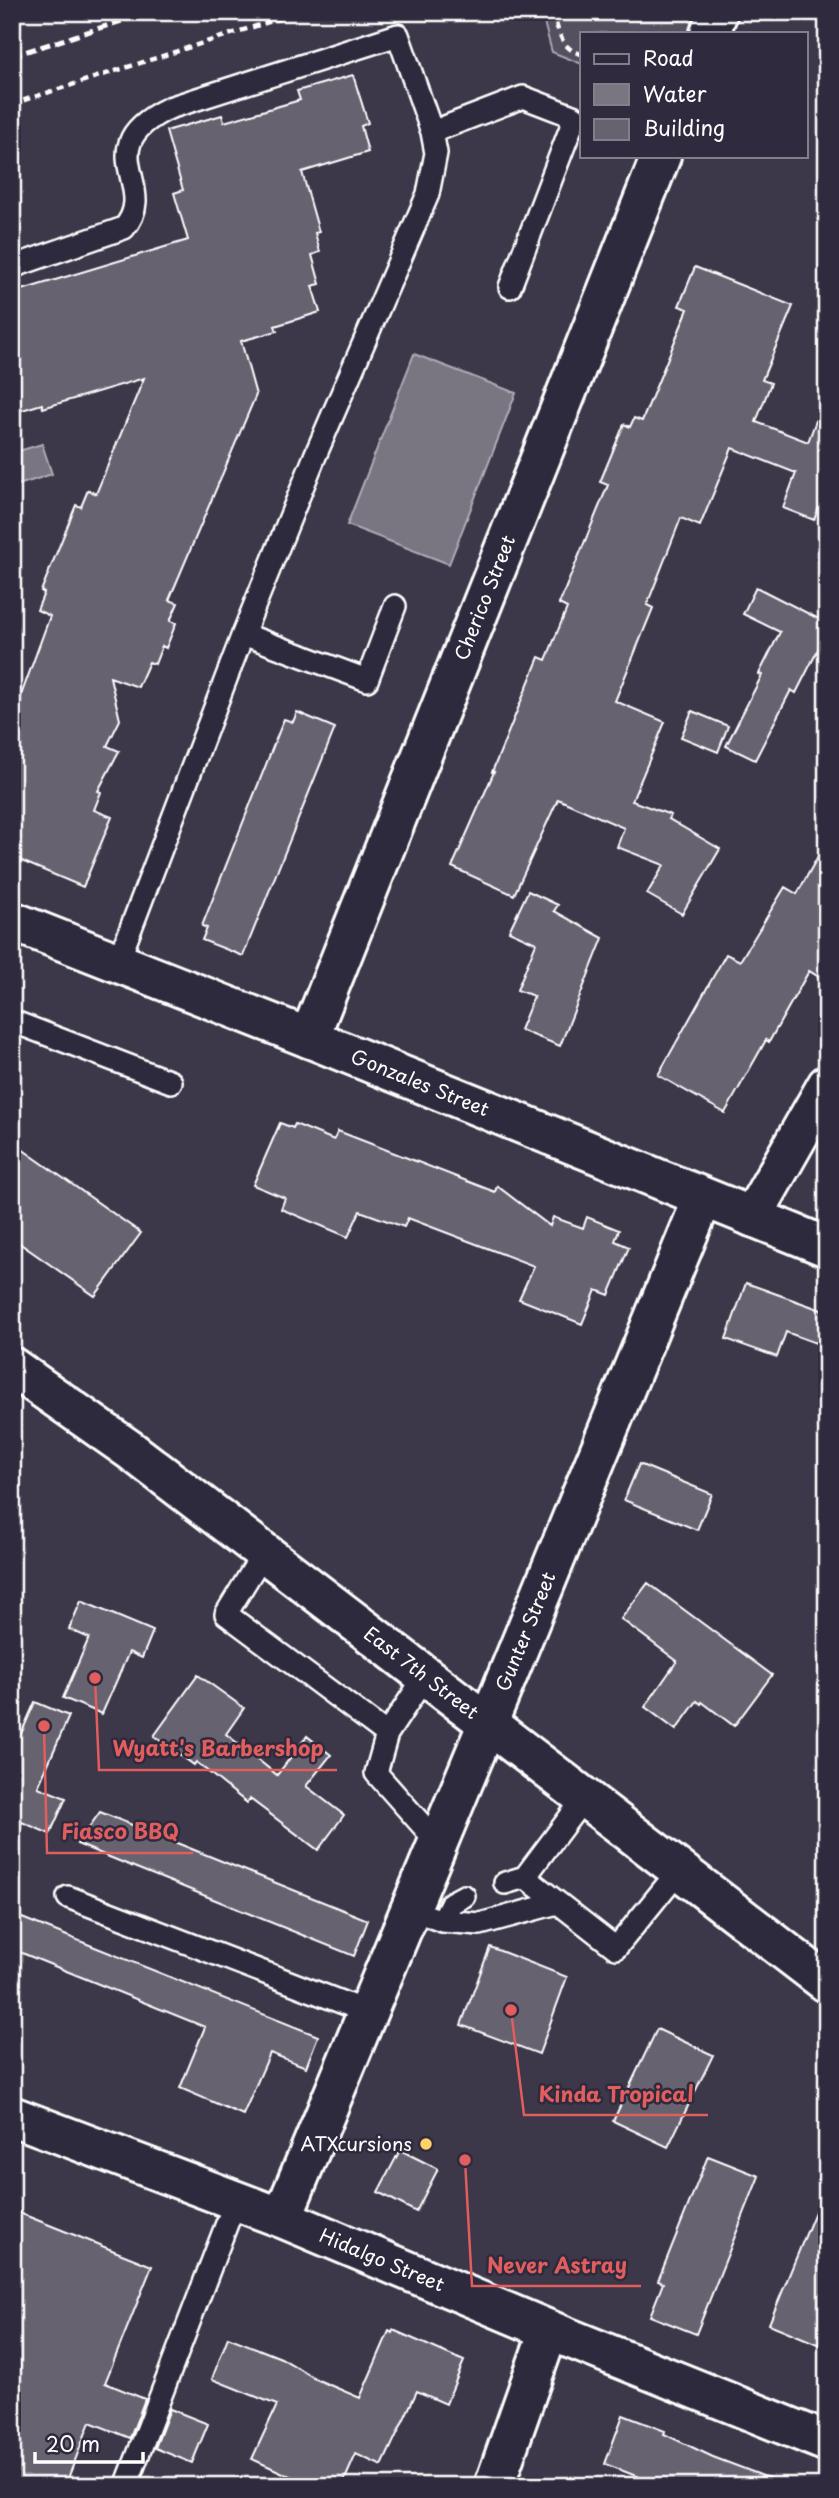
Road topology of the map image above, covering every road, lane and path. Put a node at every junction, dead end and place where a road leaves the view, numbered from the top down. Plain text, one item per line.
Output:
1 (300, 12) edge
2 (553, 12) edge
3 (718, 12) edge
4 (710, 32) edge
5 (580, 53) edge
6 (12, 104) edge
7 (432, 132) junction
8 (660, 158) edge
9 (12, 267) edge
10 (510, 287) dead end
11 (395, 606) dead end
12 (243, 634) junction
13 (12, 921) edge
14 (118, 962) junction
15 (12, 1021) edge
16 (309, 1038) junction
17 (171, 1082) dead end
18 (827, 1085) edge
19 (703, 1198) junction
20 (752, 1217) junction
21 (827, 1247) edge
22 (12, 1367) edge
23 (264, 1552) junction
24 (426, 1675) junction
25 (488, 1723) junction
26 (387, 1734) junction
27 (585, 1797) junction
28 (438, 1843) junction
29 (680, 1869) junction
30 (464, 1896) dead end
31 (68, 1897) dead end
32 (556, 1903) junction
33 (426, 1915) junction
34 (827, 1983) edge
35 (367, 2012) junction
36 (12, 2116) edge
37 (236, 2200) junction
38 (282, 2218) junction
39 (549, 2330) junction
40 (827, 2442) edge
41 (126, 2486) edge
42 (494, 2486) edge

1 - 6 path
2 - 5 path
3 - 4 street
7 - 9 lane
7 - 10 lane
7 - 12 lane
8 - 16 street, Cherico Street
11 - 12 lane
12 - 14 lane
13 - 14 street, Gonzales Street
14 - 16 street, Gonzales Street
15 - 17 lane
16 - 19 street, Gonzales Street
18 - 20 street
19 - 20 street, Gonzales Street
19 - 25 street, Gunter Street
20 - 21 street, Gonzales Street
22 - 23 street, East 7th Street
23 - 24 street, East 7th Street
23 - 26 lane
24 - 25 street, East 7th Street
24 - 26 lane
25 - 27 street, East 7th Street
25 - 28 street, Gunter Street
26 - 28 lane
27 - 29 street, East 7th Street
27 - 32 lane
28 - 33 street, Gunter Street
29 - 32 lane
29 - 34 street, East 7th Street
30 - 33 lane
31 - 35 lane
32 - 33 lane
33 - 35 street, Gunter Street
35 - 38 street, Gunter Street
36 - 37 street, Hidalgo Street
37 - 38 street, Hidalgo Street
37 - 41 lane
38 - 39 street, Hidalgo Street
39 - 40 street, Hidalgo Street
39 - 42 street

